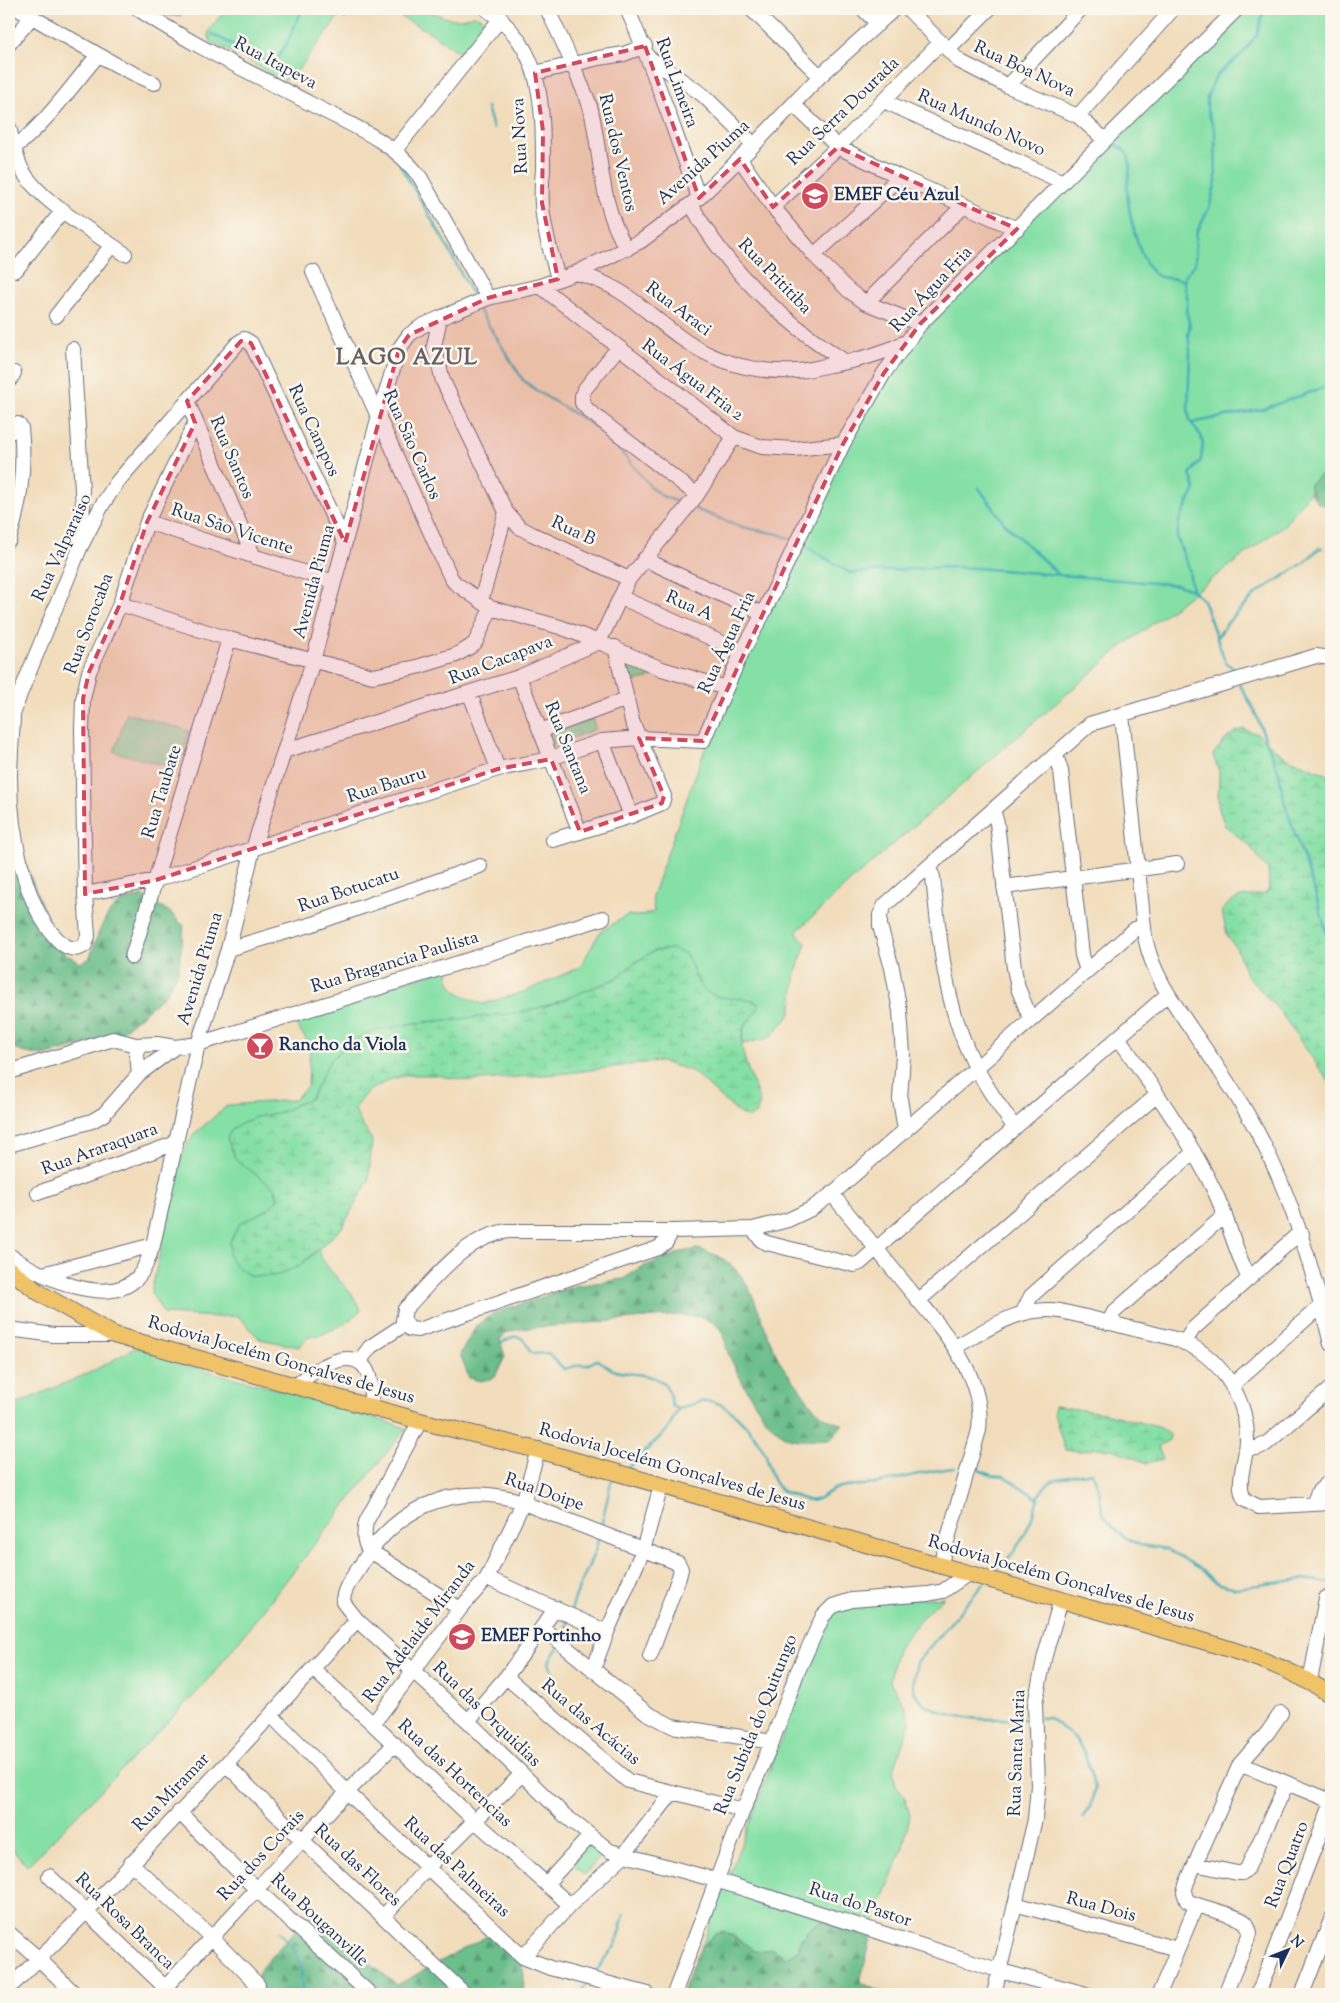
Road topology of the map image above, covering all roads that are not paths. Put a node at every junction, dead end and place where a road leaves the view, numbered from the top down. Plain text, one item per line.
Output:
1 (18, 9) edge
2 (138, 9) edge
3 (486, 9) edge
4 (547, 9) edge
5 (627, 9) edge
6 (751, 9) edge
7 (863, 9) edge
8 (894, 9) edge
9 (908, 9) edge
10 (989, 9) edge
11 (1081, 9) edge
12 (1173, 9) edge
13 (1231, 11) edge
14 (32, 17) junction
15 (501, 18) junction
16 (878, 24) junction
17 (9, 44) edge
18 (944, 47) junction
19 (646, 52) junction
20 (98, 55) junction
21 (573, 64) junction
22 (536, 73) junction
23 (820, 76) junction
24 (154, 83) dead end
25 (1008, 86) junction
26 (884, 101) junction
27 (793, 104) junction
28 (1078, 116) junction
29 (9, 127) edge
30 (1105, 140) junction
31 (754, 145) junction
32 (838, 147) junction
33 (14, 148) junction
34 (395, 150) junction
35 (740, 159) junction
36 (900, 177) junction
37 (1062, 182) junction
38 (695, 201) junction
39 (964, 205) junction
40 (773, 207) junction
41 (63, 210) junction
42 (1017, 229) junction
43 (112, 245) junction
44 (628, 249) junction
45 (125, 254) dead end
46 (814, 254) junction
47 (16, 270) dead end
48 (313, 272) dead end
49 (576, 273) junction
50 (558, 279) junction
51 (540, 286) junction
52 (488, 298) junction
53 (866, 303) junction
54 (56, 316) dead end
55 (440, 318) junction
56 (920, 324) junction
57 (244, 339) joint
58 (907, 342) junction
59 (618, 348) junction
60 (73, 349) dead end
61 (846, 362) junction
62 (187, 400) junction
63 (378, 419) junction
64 (196, 423) junction
65 (13, 428) edge
66 (734, 437) junction
67 (843, 444) junction
68 (696, 495) junction
69 (506, 512) junction
70 (148, 522) junction
71 (9, 540) edge
72 (345, 543) junction
73 (80, 548) junction
74 (254, 557) junction
75 (644, 559) junction
76 (629, 579) junction
77 (334, 582) junction
78 (620, 598) junction
79 (120, 604) junction
80 (486, 604) junction
81 (762, 614) junction
82 (229, 639) junction
83 (599, 642) junction
84 (615, 647) junction
85 (742, 652) junction
86 (1331, 658) edge
87 (313, 661) junction
88 (519, 677) junction
89 (726, 688) junction
90 (470, 694) junction
91 (628, 699) junction
92 (1122, 715) junction
93 (11, 722) edge
94 (540, 731) junction
95 (639, 738) junction
96 (602, 741) junction
97 (703, 741) joint
98 (284, 751) junction
99 (1056, 755) junction
100 (550, 758) junction
101 (498, 768) junction
102 (993, 810) junction
103 (631, 816) junction
104 (580, 832) junction
105 (553, 840) dead end
106 (253, 849) junction
107 (1178, 864) dead end
108 (480, 866) dead end
109 (928, 867) junction
110 (1138, 869) junction
111 (1073, 878) junction
112 (156, 880) junction
113 (1004, 887) junction
114 (85, 894) junction
115 (603, 918) dead end
116 (1143, 926) junction
117 (87, 942) joint
118 (228, 949) junction
119 (132, 957) dead end
120 (1087, 971) junction
121 (1168, 994) junction
122 (1031, 1020) junction
123 (1118, 1037) junction
124 (198, 1044) junction
125 (136, 1045) junction
126 (175, 1047) junction
127 (976, 1068) junction
128 (9, 1072) edge
129 (140, 1074) junction
130 (1157, 1095) junction
131 (1015, 1128) junction
132 (905, 1131) junction
133 (176, 1143) junction
134 (9, 1145) edge
135 (1194, 1152) junction
136 (38, 1193) dead end
137 (832, 1194) junction
138 (1225, 1215) junction
139 (753, 1229) junction
140 (672, 1232) junction
141 (1302, 1234) junction
142 (153, 1245) junction
143 (876, 1249) junction
144 (9, 1255) edge
145 (9, 1269) edge
146 (42, 1275) junction
147 (1249, 1279) junction
148 (918, 1301) junction
149 (1322, 1307) junction
150 (1023, 1312) junction
151 (1108, 1323) junction
152 (405, 1324) junction
153 (9, 1329) edge
154 (114, 1335) junction
155 (1184, 1343) junction
156 (1331, 1344) edge
157 (955, 1347) junction
158 (360, 1362) junction
159 (1232, 1385) junction
160 (296, 1386) junction
161 (1331, 1388) edge
162 (372, 1407) junction
163 (420, 1421) junction
164 (1247, 1448) junction
165 (538, 1450) junction
166 (1331, 1480) edge
167 (661, 1486) junction
168 (523, 1503) junction
169 (1331, 1503) edge
170 (1313, 1504) junction
171 (369, 1550) junction
172 (643, 1550) junction
173 (940, 1566) junction
174 (968, 1574) junction
175 (487, 1578) junction
176 (347, 1588) joint
177 (1326, 1598) dead end
178 (1061, 1600) junction
179 (556, 1608) junction
180 (460, 1609) junction
181 (357, 1620) junction
182 (542, 1628) junction
183 (607, 1632) junction
184 (650, 1656) dead end
185 (313, 1669) junction
186 (593, 1670) junction
187 (412, 1671) junction
188 (506, 1677) junction
189 (1310, 1681) junction
190 (1331, 1695) edge
191 (1281, 1713) dead end
192 (271, 1715) junction
193 (468, 1721) junction
194 (373, 1724) junction
195 (772, 1742) junction
196 (394, 1744) junction
197 (226, 1764) junction
198 (1240, 1764) junction
199 (521, 1775) junction
200 (1287, 1783) junction
201 (347, 1792) junction
202 (672, 1793) junction
203 (1331, 1801) edge
204 (1331, 1805) edge
205 (743, 1810) junction
206 (179, 1812) junction
207 (474, 1820) junction
208 (590, 1836) junction
209 (302, 1840) junction
210 (623, 1856) junction
211 (131, 1863) junction
212 (1195, 1864) junction
213 (428, 1867) junction
214 (49, 1876) dead end
215 (716, 1880) junction
216 (546, 1884) junction
217 (257, 1890) junction
218 (1015, 1904) junction
219 (570, 1905) junction
220 (1196, 1906) junction
221 (86, 1912) junction
222 (383, 1917) junction
223 (1331, 1920) edge
224 (9, 1933) edge
225 (211, 1938) junction
226 (1177, 1949) junction
227 (523, 1956) junction
228 (38, 1958) junction
229 (1001, 1971) junction
230 (258, 1985) dead end
231 (9, 1988) edge
232 (1064, 1991) edge
233 (166, 1992) edge
234 (75, 1994) edge
235 (370, 1994) edge
236 (465, 1994) edge
237 (648, 1994) edge
238 (674, 1994) edge
239 (994, 1994) edge
240 (1086, 1994) edge
241 (1159, 1994) edge
242 (1225, 1994) edge
243 (1258, 1994) edge
244 (1302, 1994) edge

1 - 14 street
2 - 34 street, Rua Itapeva
3 - 15 street, Rua Nova
4 - 21 street, Rua dos Ventos
5 - 19 street, Rua Limeira
6 - 23 street
7 - 16 street
8 - 16 street, Avenida Piuma
9 - 18 street, Rua Boa Nova
10 - 18 street, Rua Serra Dourada
11 - 25 street
12 - 28 street
13 - 30 street, Rua Água Fria
14 - 17 street
14 - 20 street
15 - 22 street, Rua Nova
15 - 34 street
16 - 23 street, Avenida Piuma
18 - 25 street, Rua Boa Nova
18 - 26 street, Rua Serra Dourada
19 - 21 street
19 - 31 street
19 - 38 street, Rua Limeira
20 - 24 street
20 - 33 street
21 - 22 street
21 - 44 street, Rua dos Ventos
22 - 50 street, Rua Nova
23 - 27 street, Avenida Piuma
25 - 28 street, Rua Boa Nova
26 - 32 street, Rua Serra Dourada
26 - 37 street, Rua Mundo Novo
27 - 31 street, Avenida Piuma
27 - 32 street
28 - 30 street, Rua Boa Nova
29 - 33 street
30 - 37 street, Rua Água Fria
31 - 35 street, Avenida Piuma
32 - 36 street
32 - 40 street, Rua Serra Dourada
33 - 41 street
34 - 52 street, Rua Itapeva
35 - 38 street, Avenida Piuma
35 - 40 street
36 - 39 street
36 - 46 street
37 - 42 street, Rua Água Fria
38 - 44 street, Avenida Piuma
38 - 61 street, Rua Prititiba
39 - 42 street
39 - 53 street
40 - 46 street
41 - 43 street
41 - 47 street
42 - 56 street, Rua Água Fria
43 - 45 street
43 - 54 street
44 - 49 street, Avenida Piuma
46 - 53 street
48 - 63 street, Rua São Carlos
49 - 50 street, Avenida Piuma
49 - 61 street, Rua Araci
50 - 51 street, Avenida Piuma
51 - 52 street, Avenida Piuma
51 - 59 street, Rua Água Fria 2
52 - 55 street, Avenida Piuma
53 - 56 street
55 - 63 street, Avenida Piuma
55 - 69 street, Rua B
56 - 58 street, Rua Água Fria
57 - 62 street, Rua Valparaiso
57 - 72 street, Rua Campos
58 - 61 street, Rua Araci
58 - 67 street, Rua Água Fria
59 - 66 street, Rua Água Fria 2
59 - 68 street
60 - 73 street
62 - 64 street, Rua Santos
62 - 73 street, Rua Valparaiso
63 - 72 street, Avenida Piuma
63 - 80 street, Rua São Carlos
64 - 70 street, Rua Sorocaba
64 - 74 street, Rua Santos
65 - 71 street
66 - 67 street, Rua Água Fria 2
66 - 68 street
67 - 81 street, Rua Água Fria
68 - 75 street
69 - 76 street, Rua B
69 - 80 street
70 - 74 street, Rua São Vicente
70 - 79 street, Rua Sorocaba
72 - 77 street, Avenida Piuma
73 - 93 street, Rua Valparaiso
74 - 77 street, Rua São Vicente
75 - 76 street
75 - 81 street
76 - 78 street
77 - 87 street, Avenida Piuma
78 - 83 street
78 - 85 street, Rua A
79 - 82 street
79 - 114 street, Rua Sorocaba
80 - 83 street
80 - 87 street
81 - 85 street, Rua Água Fria
82 - 87 street
82 - 112 street, Rua Taubate
83 - 84 street
83 - 88 street, Rua Cacapava
84 - 89 street
84 - 91 street
85 - 89 street, Rua Água Fria
86 - 92 street
87 - 98 street, Avenida Piuma
88 - 90 street, Rua Cacapava
88 - 94 street, Rua Santana
89 - 97 street, Rua Água Fria
90 - 98 street, Rua Cacapava
90 - 101 street
91 - 94 street
91 - 95 street
92 - 99 street
92 - 110 street
93 - 117 street, Rua Valparaiso
94 - 100 street, Rua Santana
95 - 96 street, Rua Bauru
95 - 97 street, Rua Bauru
95 - 103 street
96 - 100 street, Rua Bauru
96 - 103 street
98 - 106 street, Avenida Piuma
99 - 102 street
99 - 111 street
100 - 101 street, Rua Bauru
100 - 104 street, Rua Santana
101 - 106 street, Rua Bauru
102 - 109 street
102 - 113 street
103 - 104 street
104 - 105 street
106 - 112 street, Rua Bauru
106 - 118 street, Avenida Piuma
107 - 110 street
108 - 118 street, Rua Botucatu
109 - 127 street
109 - 132 street
110 - 111 street
110 - 116 street
111 - 113 street
111 - 120 street
112 - 114 street, Rua Bauru
112 - 119 street, Rua Taubate
113 - 122 street
114 - 117 street, Rua Sorocaba
115 - 124 street, Rua Bragancia Paulista
116 - 120 street
116 - 121 street
118 - 124 street, Avenida Piuma
120 - 122 street
121 - 123 street
121 - 141 street
122 - 127 street
123 - 130 street
123 - 131 street
124 - 126 street, Rua Bragancia Paulista
124 - 133 street, Avenida Piuma
125 - 126 street, Rua Bragancia Paulista
125 - 128 street, Rua Bragancia Paulista
125 - 129 street
126 - 129 street
127 - 131 street
127 - 132 street
129 - 134 street
130 - 135 street
130 - 148 street
131 - 143 street
132 - 137 street
133 - 136 street, Rua Araraquara
133 - 142 street, Avenida Piuma
135 - 138 street
135 - 150 street
137 - 139 street
137 - 143 street
138 - 147 street
138 - 151 street
139 - 140 street
139 - 143 street
140 - 152 street
140 - 152 street
141 - 147 street
141 - 149 street
142 - 146 street
142 - 146 street, Avenida Piuma
143 - 148 street
144 - 146 street, Avenida Piuma
145 - 154 main road, Rodovia Jocelém Gonçalves de Jesus
147 - 155 street
148 - 157 street
149 - 156 street
149 - 159 street
150 - 151 street
150 - 157 street
151 - 155 street
152 - 158 street
153 - 154 street
154 - 160 main road, Rodovia Jocelém Gonçalves de Jesus
155 - 159 street
157 - 173 street
158 - 160 street
158 - 162 street
159 - 164 street
160 - 162 main road, Rodovia Jocelém Gonçalves de Jesus
161 - 164 street
162 - 163 main road, Rodovia Jocelém Gonçalves de Jesus
163 - 165 main road, Rodovia Jocelém Gonçalves de Jesus
163 - 171 street
164 - 170 street
165 - 167 main road, Rodovia Jocelém Gonçalves de Jesus
165 - 168 street, Rua Adelaide Miranda
166 - 170 street
167 - 172 street
167 - 173 main road, Rodovia Jocelém Gonçalves de Jesus
168 - 171 street, Rua Doipe
168 - 172 street, Rua Doipe
168 - 175 street, Rua Adelaide Miranda
169 - 170 street
171 - 176 street, Rua Doipe
171 - 180 street
172 - 183 street
172 - 184 street, Rua Doipe
173 - 174 main road, Rodovia Jocelém Gonçalves de Jesus
174 - 178 main road, Rodovia Jocelém Gonçalves de Jesus
174 - 195 street, Rua Subida do Quitungo
175 - 179 street
175 - 180 street, Rua Adelaide Miranda
176 - 181 street, Rua das Orquidias
177 - 189 street
178 - 189 main road, Rodovia Jocelém Gonçalves de Jesus
178 - 218 street, Rua Santa Maria
179 - 182 street
179 - 183 street
180 - 187 street, Rua Adelaide Miranda
181 - 185 street, Rua Miramar
181 - 187 street, Rua das Orquidias
182 - 186 street
182 - 188 street
183 - 186 street
185 - 192 street, Rua Miramar
185 - 194 street, Rua das Hortencias
186 - 195 street
187 - 193 street, Rua das Orquidias
187 - 194 street, Rua Adelaide Miranda
188 - 193 street
188 - 202 street, Rua das Acácias
189 - 190 main road, Rodovia Jocelém Gonçalves de Jesus
191 - 198 street
192 - 197 street, Rua Miramar
192 - 201 street, Rua das Palmeiras
193 - 199 street, Rua das Orquidias
194 - 196 street, Rua das Hortencias
195 - 205 street, Rua Subida do Quitungo
196 - 201 street, Rua dos Corais
196 - 207 street, Rua das Hortencias
197 - 206 street, Rua Miramar
197 - 209 street, Rua das Flores
198 - 200 street
198 - 212 street
199 - 207 street
199 - 208 street, Rua das Orquidias
200 - 203 street
200 - 212 street
201 - 209 street, Rua dos Corais
201 - 213 street, Rua das Palmeiras
202 - 205 street, Rua das Acácias
202 - 210 street
204 - 243 street, Rua Quatro
205 - 215 street, Rua Subida do Quitungo
206 - 211 street, Rua Miramar
206 - 217 street, Rua Bouganville
207 - 213 street
207 - 216 street, Rua das Hortencias
208 - 210 street, Rua das Orquidias
208 - 216 street
209 - 217 street, Rua dos Corais
209 - 222 street, Rua das Flores
210 - 215 street, Rua do Pastor
210 - 219 street
211 - 221 street, Rua Miramar
211 - 225 street
212 - 220 street
213 - 222 street
213 - 227 street, Rua das Palmeiras
214 - 221 street, Rua Rosa Branca
215 - 229 street, Rua do Pastor
215 - 238 street, Rua Subida do Quitungo
216 - 219 street, Rua das Hortencias
217 - 225 street, Rua dos Corais
217 - 235 street, Rua Bouganville
218 - 226 street, Rua Dois
218 - 229 street, Rua Santa Maria
219 - 227 street
220 - 226 street
220 - 242 street
221 - 228 street, Rua Miramar
221 - 233 street, Rua Rosa Branca
222 - 236 street, Rua das Flores
223 - 244 street
224 - 228 street
225 - 230 street
225 - 233 street, Rua dos Corais
226 - 241 street
227 - 237 street, Rua das Palmeiras
228 - 231 street, Rua Miramar
228 - 234 street
229 - 232 street, Rua do Pastor
229 - 239 street, Rua Santa Maria
232 - 240 street, Rua do Pastor

